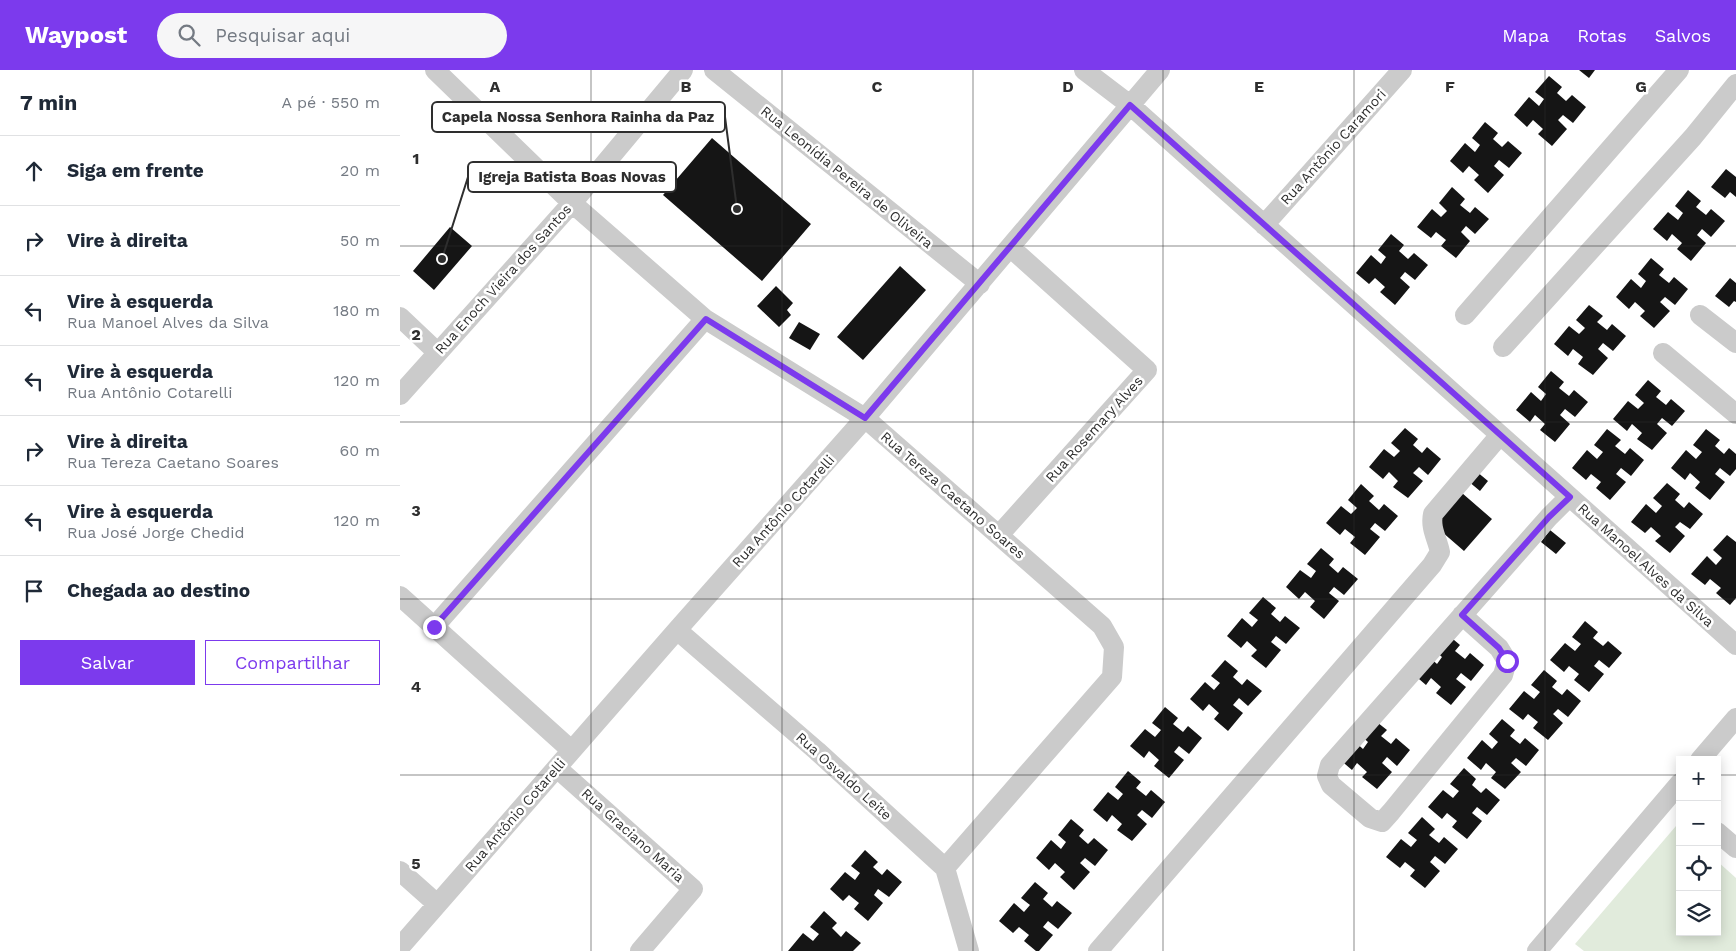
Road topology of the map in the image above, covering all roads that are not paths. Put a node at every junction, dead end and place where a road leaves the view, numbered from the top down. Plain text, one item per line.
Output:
1 (435, 70) edge
2 (683, 70) edge
3 (714, 70) edge
4 (1084, 70) edge
5 (1160, 70) edge
6 (1402, 70) edge
7 (1679, 70) edge
8 (1736, 84) edge
9 (1130, 105) junction
10 (572, 203) junction
11 (1264, 225) junction
12 (1011, 248) junction
13 (980, 284) junction
14 (1700, 314) dead end
15 (1465, 315) dead end
16 (400, 317) edge
17 (706, 319) junction
18 (1736, 344) edge
19 (1503, 347) dead end
20 (437, 352) junction
21 (1663, 354) dead end
22 (400, 395) edge
23 (1736, 414) edge
24 (865, 418) junction
25 (1500, 435) junction
26 (1570, 497) junction
27 (999, 535) junction
28 (400, 596) edge
29 (1462, 615) junction
30 (434, 627) junction
31 (676, 630) junction
32 (1736, 646) edge
33 (1736, 718) edge
34 (571, 750) junction
35 (1703, 756) edge
36 (557, 768) junction
37 (1676, 793) edge
38 (1721, 835) edge
39 (1736, 848) edge
40 (945, 868) junction
41 (400, 871) edge
42 (437, 904) junction
43 (400, 948) edge
44 (1540, 950) edge
45 (640, 951) edge
46 (969, 951) edge
47 (1098, 951) edge

1 - 10 street, Rua Tereza Caetano Soares
2 - 10 street, Rua Enoch Vieira dos Santos
3 - 13 street, Rua Leonídia Pereira de Oliveira
4 - 9 street, Rua Manoel Alves da Silva
5 - 9 street, Rua Antônio Cotarelli
6 - 11 street, Rua Antônio Caramori
7 - 15 street
8 - 19 street
9 - 11 street, Rua Manoel Alves da Silva
9 - 12 street, Rua Antônio Cotarelli
10 - 17 street, Rua Tereza Caetano Soares
10 - 20 street, Rua Enoch Vieira dos Santos
11 - 25 street, Rua Manoel Alves da Silva
12 - 13 street, Rua Antônio Cotarelli
12 - 27 street, Rua Rosemary Alves
13 - 24 street, Rua Antônio Cotarelli
14 - 18 street
16 - 20 street
17 - 24 street, Rua Tereza Caetano Soares
17 - 30 street
20 - 22 street, Rua Enoch Vieira dos Santos
21 - 23 street
24 - 27 street, Rua Tereza Caetano Soares
24 - 31 street, Rua Antônio Cotarelli
25 - 26 street, Rua Manoel Alves da Silva
25 - 47 street
26 - 29 street
26 - 32 street, Rua Manoel Alves da Silva
27 - 40 street, Rua Tereza Caetano Soares
28 - 30 street
29 - 29 street
30 - 34 street
31 - 34 street, Rua Antônio Cotarelli
31 - 40 street, Rua Osvaldo Leite
33 - 35 street
34 - 36 street, Rua Antônio Cotarelli
36 - 42 street, Rua Antônio Cotarelli
36 - 45 street, Rua Graciano Maria
37 - 44 street
38 - 39 street
40 - 46 street
41 - 42 street
42 - 43 street, Rua Antônio Cotarelli

